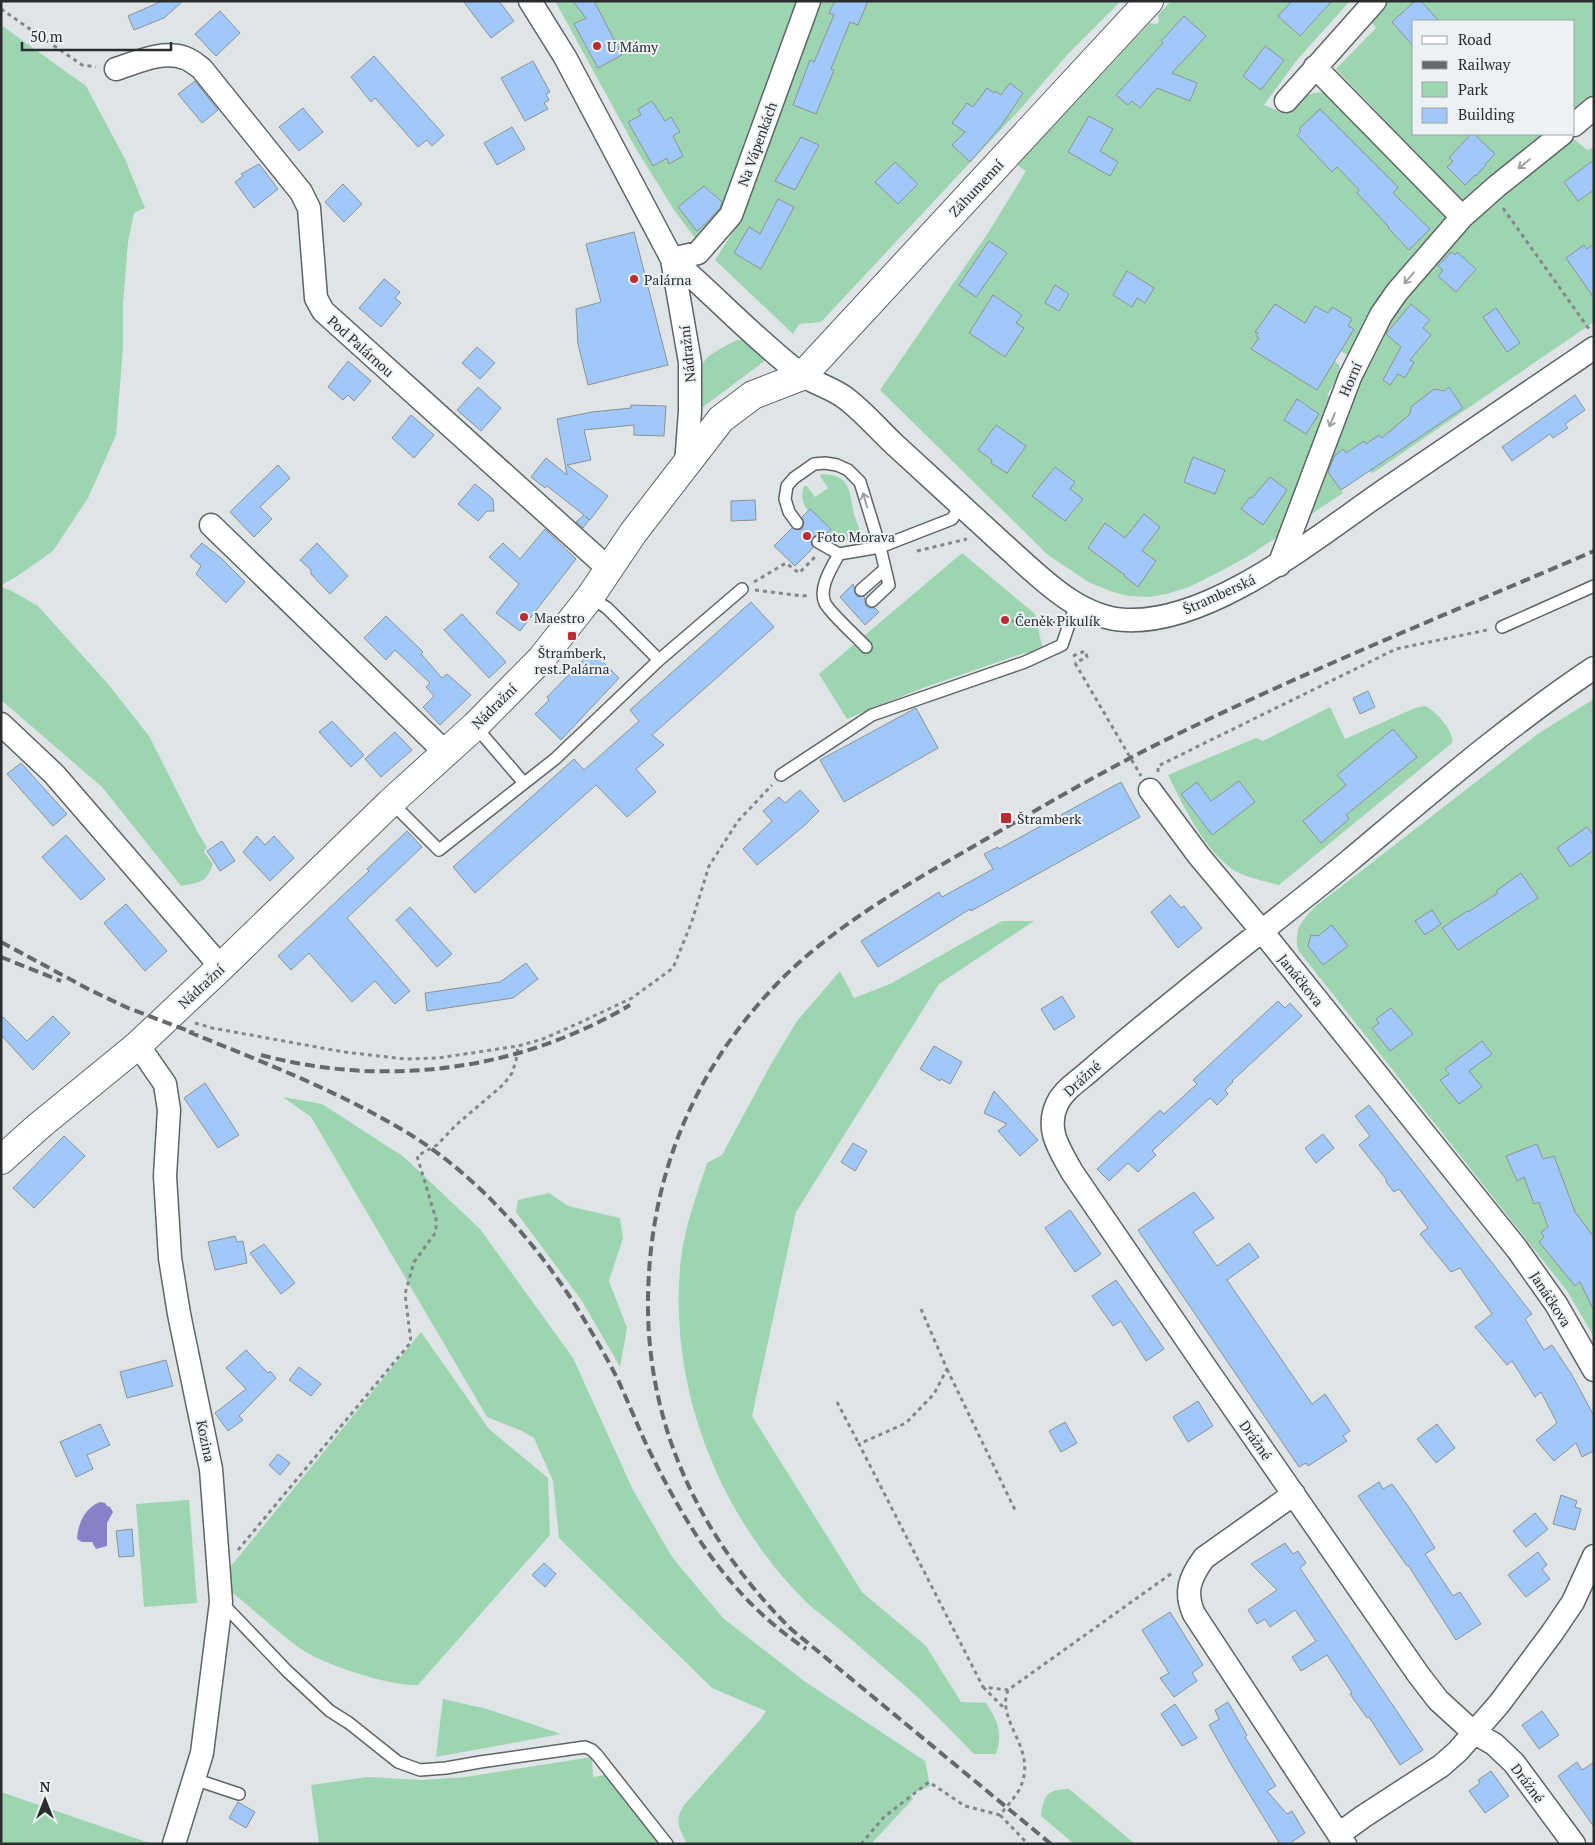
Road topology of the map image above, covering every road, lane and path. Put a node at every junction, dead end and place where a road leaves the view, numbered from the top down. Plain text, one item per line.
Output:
1 (530, 1) edge
2 (808, 1) edge
3 (1149, 1) edge
4 (1375, 1) edge
5 (1, 9) edge
6 (1315, 67) junction
7 (116, 69) joint
8 (1286, 101) dead end
9 (1594, 108) edge
10 (1575, 124) edge
11 (1561, 135) edge
12 (1491, 191) junction
13 (1462, 217) junction
14 (672, 259) junction
15 (1591, 339) edge
16 (802, 376) junction
17 (686, 464) junction
18 (961, 505) junction
19 (797, 523) dead end
20 (211, 525) dead end
21 (821, 544) joint
22 (880, 547) junction
23 (839, 554) junction
24 (1279, 564) junction
25 (609, 569) junction
26 (885, 569) junction
27 (1594, 586) edge
28 (742, 589) junction
29 (824, 590) junction
30 (861, 590) dead end
31 (590, 597) junction
32 (872, 601) dead end
33 (1072, 613) junction
34 (1008, 621) dead end
35 (1502, 627) joint
36 (866, 647) dead end
37 (1070, 657) dead end
38 (659, 660) junction
39 (1594, 668) edge
40 (1, 724) edge
41 (475, 726) junction
42 (446, 754) junction
43 (781, 775) joint
44 (524, 783) junction
45 (1148, 786) junction
46 (391, 802) junction
47 (1261, 930) junction
48 (221, 967) junction
49 (175, 1021) junction
50 (138, 1045) junction
51 (518, 1046) junction
52 (1, 1160) edge
53 (921, 1309) dead end
54 (947, 1369) junction
55 (1594, 1370) edge
56 (837, 1402) dead end
57 (859, 1444) junction
58 (1294, 1494) junction
59 (1016, 1512) dead end
60 (1594, 1556) edge
61 (1204, 1558) junction
62 (218, 1574) junction
63 (220, 1602) junction
64 (982, 1687) junction
65 (1008, 1690) junction
66 (1006, 1710) junction
67 (1473, 1732) junction
68 (194, 1779) junction
69 (239, 1794) dead end
70 (1000, 1815) junction
71 (1342, 1839) edge
72 (174, 1844) edge
73 (668, 1844) edge
74 (861, 1844) edge
75 (1028, 1844) edge
76 (1574, 1844) edge

1 - 14 street, Nádražní
2 - 14 street, Na Vápenkách
3 - 16 main road, Záhumenní
4 - 6 street
5 - 7 path
6 - 8 street
6 - 13 street
7 - 25 street, Pod Palárnou
9 - 10 street
11 -> 12 street, Horní
12 - 13 street, Horní
12 - 15 path
13 -> 24 street, Horní
14 - 16 street, Nádražní
14 - 17 street, Nádražní
15 - 24 street, Štramberská
16 - 17 main road
16 - 18 street, Štramberská
17 - 25 main road, Nádražní
18 - 22 lane
18 - 33 street, Štramberská
22 -> 19 lane
20 - 42 street
21 - 23 lane
21 - 28 path
22 - 23 lane
22 - 26 lane
23 - 29 lane
24 - 33 street, Štramberská
25 - 31 main road, Nádražní
26 - 30 lane
26 - 32 lane
27 - 35 lane
28 - 29 path
28 - 38 lane
29 - 36 lane
31 - 38 lane
31 - 41 main road, Nádražní
33 - 34 path
33 - 43 lane
35 - 45 path
37 - 45 path, bridge
38 - 44 lane
39 - 47 street
40 - 48 street
41 - 42 main road, Nádražní
41 - 44 lane
42 - 46 main road, Nádražní
43 - 51 path
44 - 46 lane
45 - 47 street
46 - 48 main road, Nádražní
47 - 55 street, Janáčkova
47 - 58 street, Drážné
48 - 49 main road, Nádražní
49 - 50 main road
49 - 51 path
50 - 52 main road
50 - 62 street, Kozina
51 - 62 path
53 - 54 path
54 - 57 path
54 - 59 path
56 - 57 path
57 - 64 path
58 - 61 street
58 - 67 street, Drážné
60 - 67 street
61 - 65 path
61 - 71 street
62 - 63 street, Kozina
63 - 68 street, Kozina
63 - 73 lane
64 - 65 path
64 - 66 path
65 - 66 path
66 - 70 path
67 - 71 street
67 - 76 street, Drážné
68 - 69 lane
68 - 72 street, Kozina
70 - 74 path
70 - 75 path

